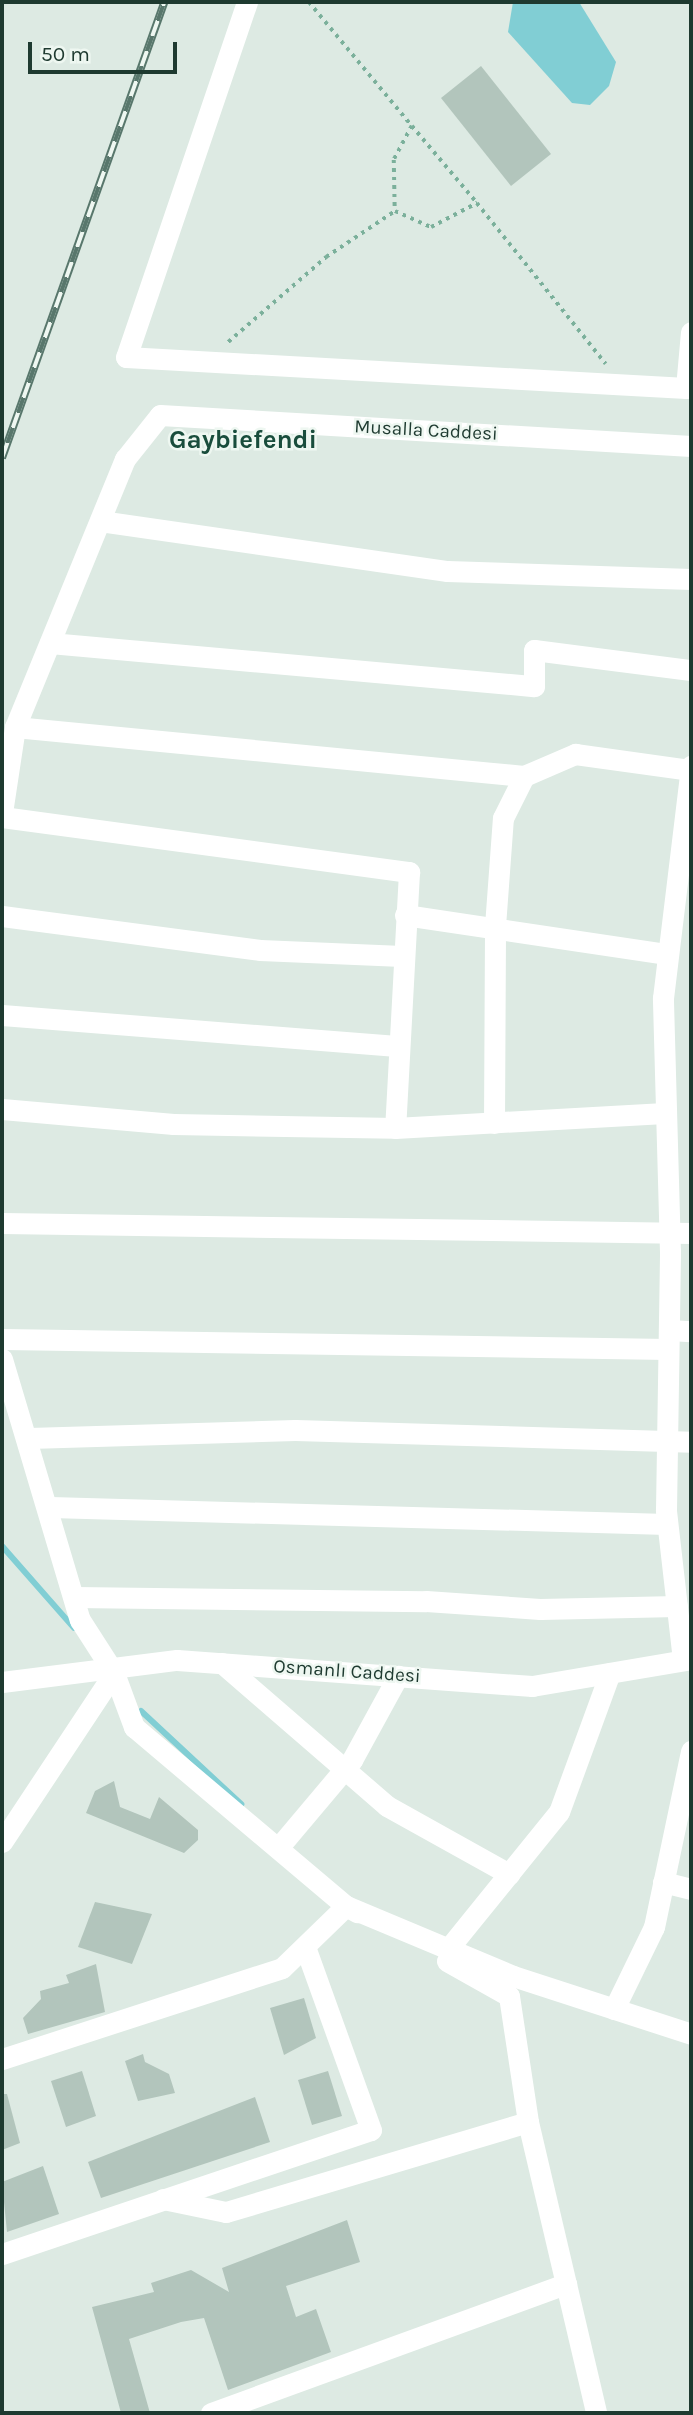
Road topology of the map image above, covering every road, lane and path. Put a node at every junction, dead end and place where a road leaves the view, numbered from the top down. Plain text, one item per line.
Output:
1 (247, 2) edge
2 (309, 2) edge
3 (412, 126) junction
4 (477, 203) junction
5 (395, 211) junction
6 (691, 332) edge
7 (205, 362) junction
8 (622, 384) junction
9 (691, 446) edge
10 (100, 521) junction
11 (691, 579) edge
12 (50, 643) junction
13 (691, 670) edge
14 (15, 727) junction
15 (691, 768) edge
16 (524, 776) junction
17 (2, 815) edge
18 (405, 915) junction
19 (2, 916) edge
20 (495, 926) junction
21 (667, 954) junction
22 (402, 956) junction
23 (2, 1015) edge
24 (397, 1046) junction
25 (2, 1109) edge
26 (665, 1113) junction
27 (494, 1123) junction
28 (395, 1128) junction
29 (2, 1223) edge
30 (669, 1232) junction
31 (691, 1233) edge
32 (691, 1331) edge
33 (2, 1339) edge
34 (668, 1339) junction
35 (2, 1359) edge
36 (29, 1438) junction
37 (691, 1442) edge
38 (667, 1444) junction
39 (50, 1507) junction
40 (667, 1524) junction
41 (74, 1597) junction
42 (677, 1606) junction
43 (687, 1660) edge
44 (222, 1663) junction
45 (114, 1673) junction
46 (610, 1674) junction
47 (398, 1676) junction
48 (2, 1682) edge
49 (691, 1751) edge
50 (344, 1770) junction
51 (685, 1806) edge
52 (3, 1838) edge
53 (278, 1848) junction
54 (509, 1874) junction
55 (663, 1882) junction
56 (691, 1889) edge
57 (346, 1906) junction
58 (305, 1947) junction
59 (448, 1949) junction
60 (614, 2009) junction
61 (691, 2034) edge
62 (2, 2059) edge
63 (528, 2122) junction
64 (161, 2198) junction
65 (2, 2254) edge
66 (566, 2284) junction
67 (211, 2413) edge
68 (596, 2413) edge

1 - 7 street
2 - 3 path
3 - 4 path
3 - 5 path
4 - 5 path
4 - 8 path
5 - 7 path
6 - 8 street
7 - 8 street
9 - 10 street, Musalla Caddesi
10 - 11 street
10 - 12 street
12 - 13 street
12 - 14 street
14 - 16 street
14 - 17 street
15 - 16 street
15 - 21 street
16 - 20 street
17 - 18 street
18 - 20 street
18 - 22 street
19 - 22 street
20 - 21 street
20 - 27 street
21 - 26 street
22 - 24 street
23 - 24 street
24 - 28 street
25 - 28 street
26 - 27 street
26 - 30 street
27 - 28 street
29 - 30 street
30 - 31 street
30 - 34 street
32 - 34 street
33 - 34 street
34 - 38 street
35 - 36 street
36 - 38 street
36 - 39 street
37 - 38 street
38 - 40 street
39 - 40 street
39 - 41 street
40 - 42 street
41 - 42 street
41 - 45 street
42 - 43 street
43 - 46 street, Osmanlı Caddesi
44 - 45 street, Osmanlı Caddesi
44 - 47 street, Osmanlı Caddesi
44 - 50 street
45 - 48 street, Osmanlı Caddesi
45 - 52 street
45 - 53 street
46 - 47 street, Osmanlı Caddesi
46 - 54 street
47 - 50 street
49 - 51 street
50 - 53 street
50 - 54 street
51 - 55 street
53 - 57 street
54 - 59 street
55 - 56 street
55 - 60 street
57 - 58 street
57 - 59 street
57 - 63 street
58 - 62 street
58 - 64 street
59 - 60 street
60 - 61 street
63 - 64 street
63 - 66 street
64 - 65 street
66 - 67 street
66 - 68 street

